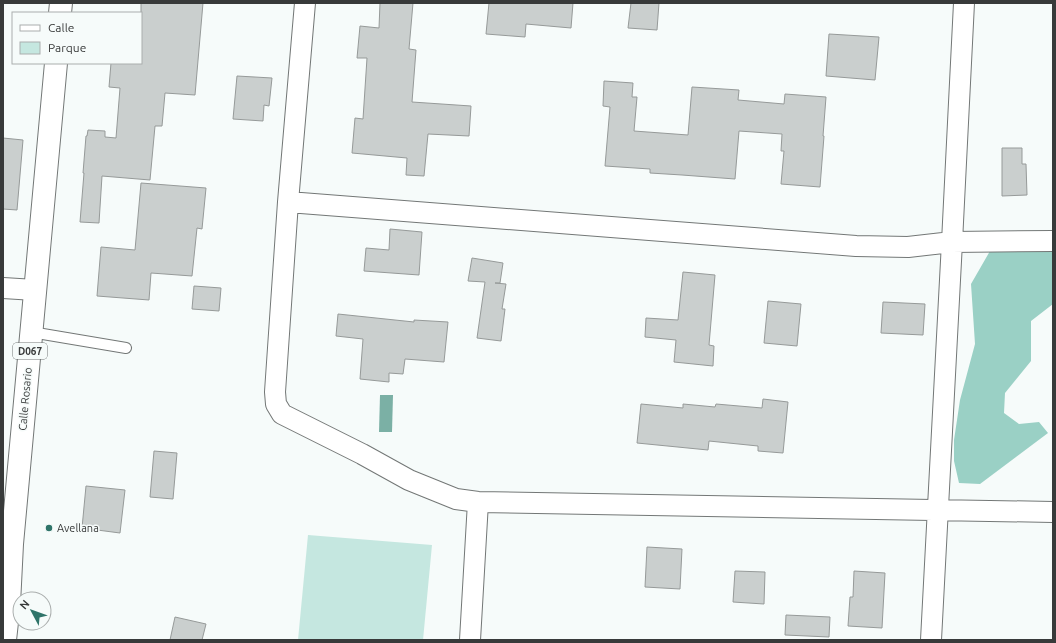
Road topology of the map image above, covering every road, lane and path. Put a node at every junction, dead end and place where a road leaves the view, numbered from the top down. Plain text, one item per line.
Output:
1 (305, 3) edge
2 (964, 3) edge
3 (56, 64) edge
4 (288, 202) junction
5 (1053, 241) edge
6 (952, 242) junction
7 (3, 288) edge
8 (35, 290) junction
9 (32, 332) junction
10 (126, 348) dead end
11 (478, 502) junction
12 (938, 510) junction
13 (1053, 512) edge
14 (5, 640) edge
15 (470, 640) edge
16 (931, 640) edge

1 - 4 street
2 - 6 street
3 - 8 main road, Calle Rosario / D067
4 - 6 street
4 - 11 street
5 - 6 street
6 - 12 street
7 - 8 street
8 - 9 main road, Calle Rosario / D067
9 - 10 lane
9 - 14 main road, Calle Rosario / D067
11 - 12 street
11 - 15 street
12 - 13 street
12 - 16 street

